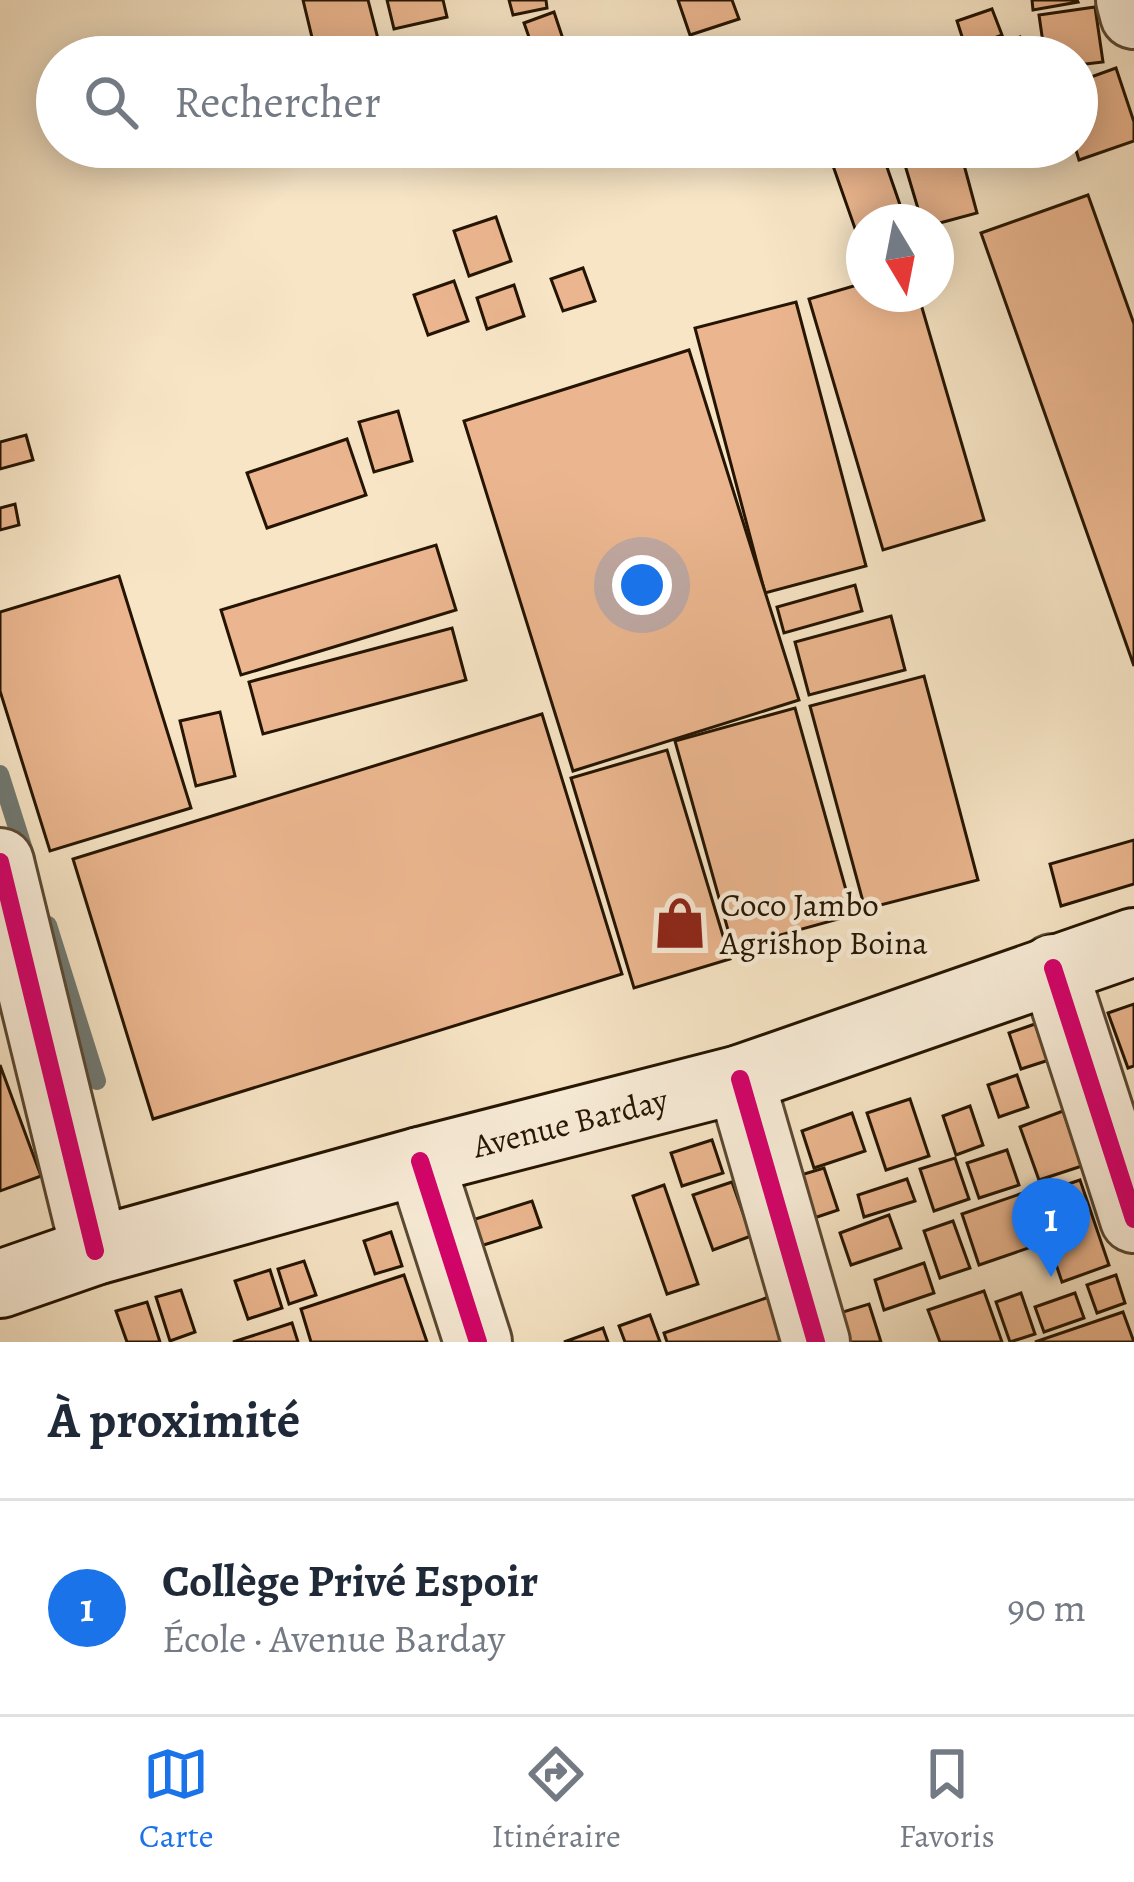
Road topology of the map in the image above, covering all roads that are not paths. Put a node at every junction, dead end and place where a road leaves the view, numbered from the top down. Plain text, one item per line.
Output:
1 (1130, 0) edge
2 (1134, 15) edge
3 (0, 862) edge
4 (1134, 942) edge
5 (1053, 968) junction
6 (740, 1078) junction
7 (420, 1161) junction
8 (1134, 1219) edge
9 (95, 1250) junction
10 (0, 1284) edge
11 (478, 1342) edge
12 (816, 1342) edge

1 - 2 main road
3 - 9 main road
4 - 5 main road, Avenue Barday
5 - 6 main road, Avenue Barday
5 - 8 main road
6 - 7 main road, Avenue Barday
6 - 12 main road
7 - 9 main road, Avenue Barday
7 - 11 main road
9 - 10 main road, Avenue Barday

